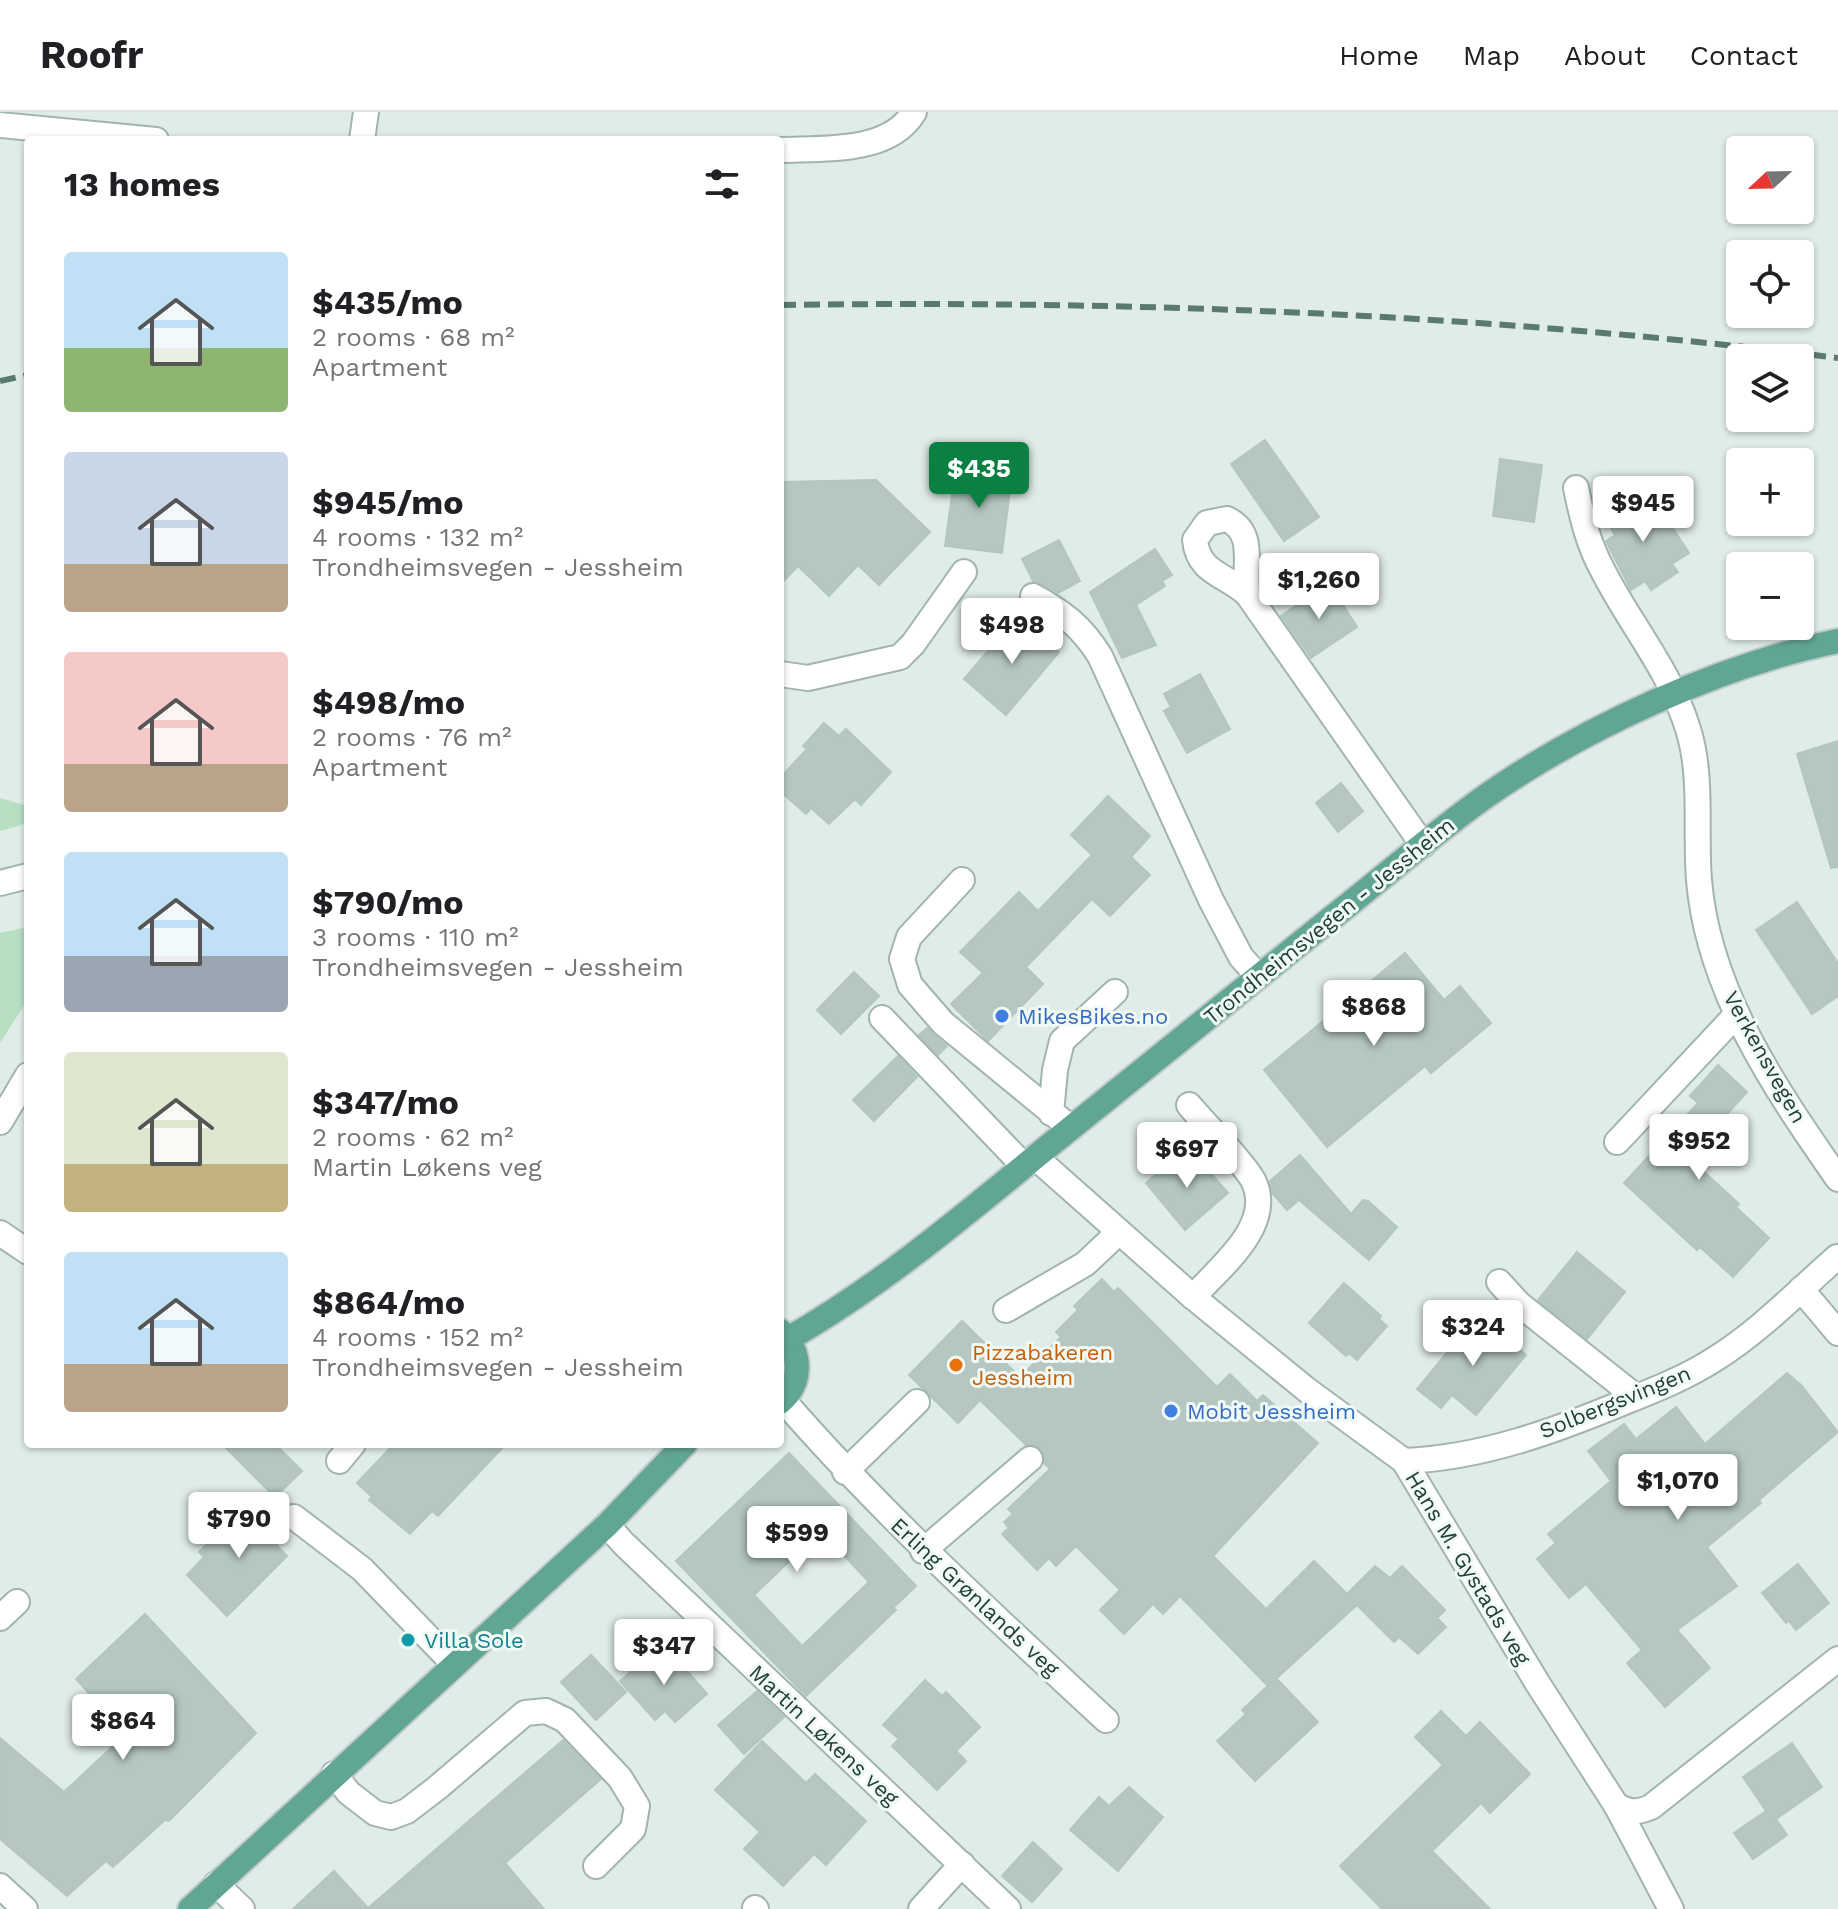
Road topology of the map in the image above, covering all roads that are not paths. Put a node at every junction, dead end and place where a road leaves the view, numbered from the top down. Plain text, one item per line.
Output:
1 (366, 112) edge
2 (914, 112) edge
3 (0, 125) edge
4 (114, 136) edge
5 (363, 136) edge
6 (784, 150) edge
7 (1576, 488) dead end
8 (964, 572) dead end
9 (1248, 595) dead end
10 (1033, 596) dead end
11 (1838, 641) edge
12 (784, 675) edge
13 (1673, 694) junction
14 (1423, 845) junction
15 (24, 877) edge
16 (962, 880) dead end
17 (0, 883) edge
18 (1258, 976) junction
19 (1115, 992) dead end
20 (1737, 1014) junction
21 (882, 1018) dead end
22 (24, 1082) edge
23 (1189, 1105) dead end
24 (1051, 1113) junction
25 (0, 1122) edge
26 (1071, 1128) junction
27 (1617, 1142) dead end
28 (1030, 1162) junction
29 (1838, 1179) edge
30 (0, 1233) edge
31 (1118, 1233) junction
32 (24, 1249) edge
33 (1837, 1257) edge
34 (1499, 1282) dead end
35 (1801, 1289) junction
36 (1193, 1297) junction
37 (1006, 1310) dead end
38 (1838, 1333) edge
39 (784, 1335) edge
40 (1636, 1397) junction
41 (784, 1399) edge
42 (917, 1402) dead end
43 (784, 1403) edge
44 (681, 1448) edge
45 (1030, 1459) dead end
46 (1404, 1461) junction
47 (845, 1472) junction
48 (294, 1517) dead end
49 (607, 1525) junction
50 (923, 1551) junction
51 (1838, 1659) edge
52 (454, 1664) junction
53 (1106, 1720) dead end
54 (334, 1774) junction
55 (1616, 1805) junction
56 (962, 1864) junction
57 (596, 1866) dead end
58 (216, 1884) junction
59 (0, 1886) edge
60 (25, 1909) edge
61 (190, 1909) edge
62 (242, 1909) edge
63 (921, 1909) edge
64 (1008, 1909) edge
65 (1671, 1909) edge

1 - 5 street
2 - 6 street
3 - 4 street
7 - 13 street, Verkensvegen
8 - 12 street
9 - 14 street
10 - 18 street
11 - 13 main road, Trondheimsvegen - Jessheim
13 - 14 main road, Trondheimsvegen - Jessheim
13 - 20 street, Verkensvegen
14 - 18 main road, Trondheimsvegen - Jessheim
15 - 17 street
16 - 24 street
18 - 26 main road, Trondheimsvegen - Jessheim
19 - 24 street
20 - 27 street
20 - 29 street, Verkensvegen
21 - 28 street, Hans M. Gystads veg
22 - 25 street
23 - 36 street
24 - 26 street
26 - 28 main road, Trondheimsvegen - Jessheim
28 - 31 street, Hans M. Gystads veg
28 - 39 main road, Trondheimsvegen - Jessheim
30 - 32 street
31 - 36 street, Hans M. Gystads veg
31 - 37 street
33 - 35 street, Solbergsvingen
34 - 40 street
35 - 38 street
35 - 40 street, Solbergsvingen
36 - 46 street, Hans M. Gystads veg
39 - 41 main road
40 - 46 street, Solbergsvingen
42 - 47 street
43 - 47 street, Erling Grønlands veg
44 - 49 main road
45 - 50 street
46 - 55 street, Hans M. Gystads veg
47 - 50 street, Erling Grønlands veg
48 - 52 street
49 - 52 main road
49 - 56 street, Martin Løkens veg
50 - 53 street, Erling Grønlands veg
51 - 55 street
52 - 54 main road
54 - 57 street
54 - 58 main road
55 - 65 street, Hans M. Gystads veg
56 - 63 street
56 - 64 street, Martin Løkens veg
58 - 61 main road
58 - 62 street
59 - 60 street

